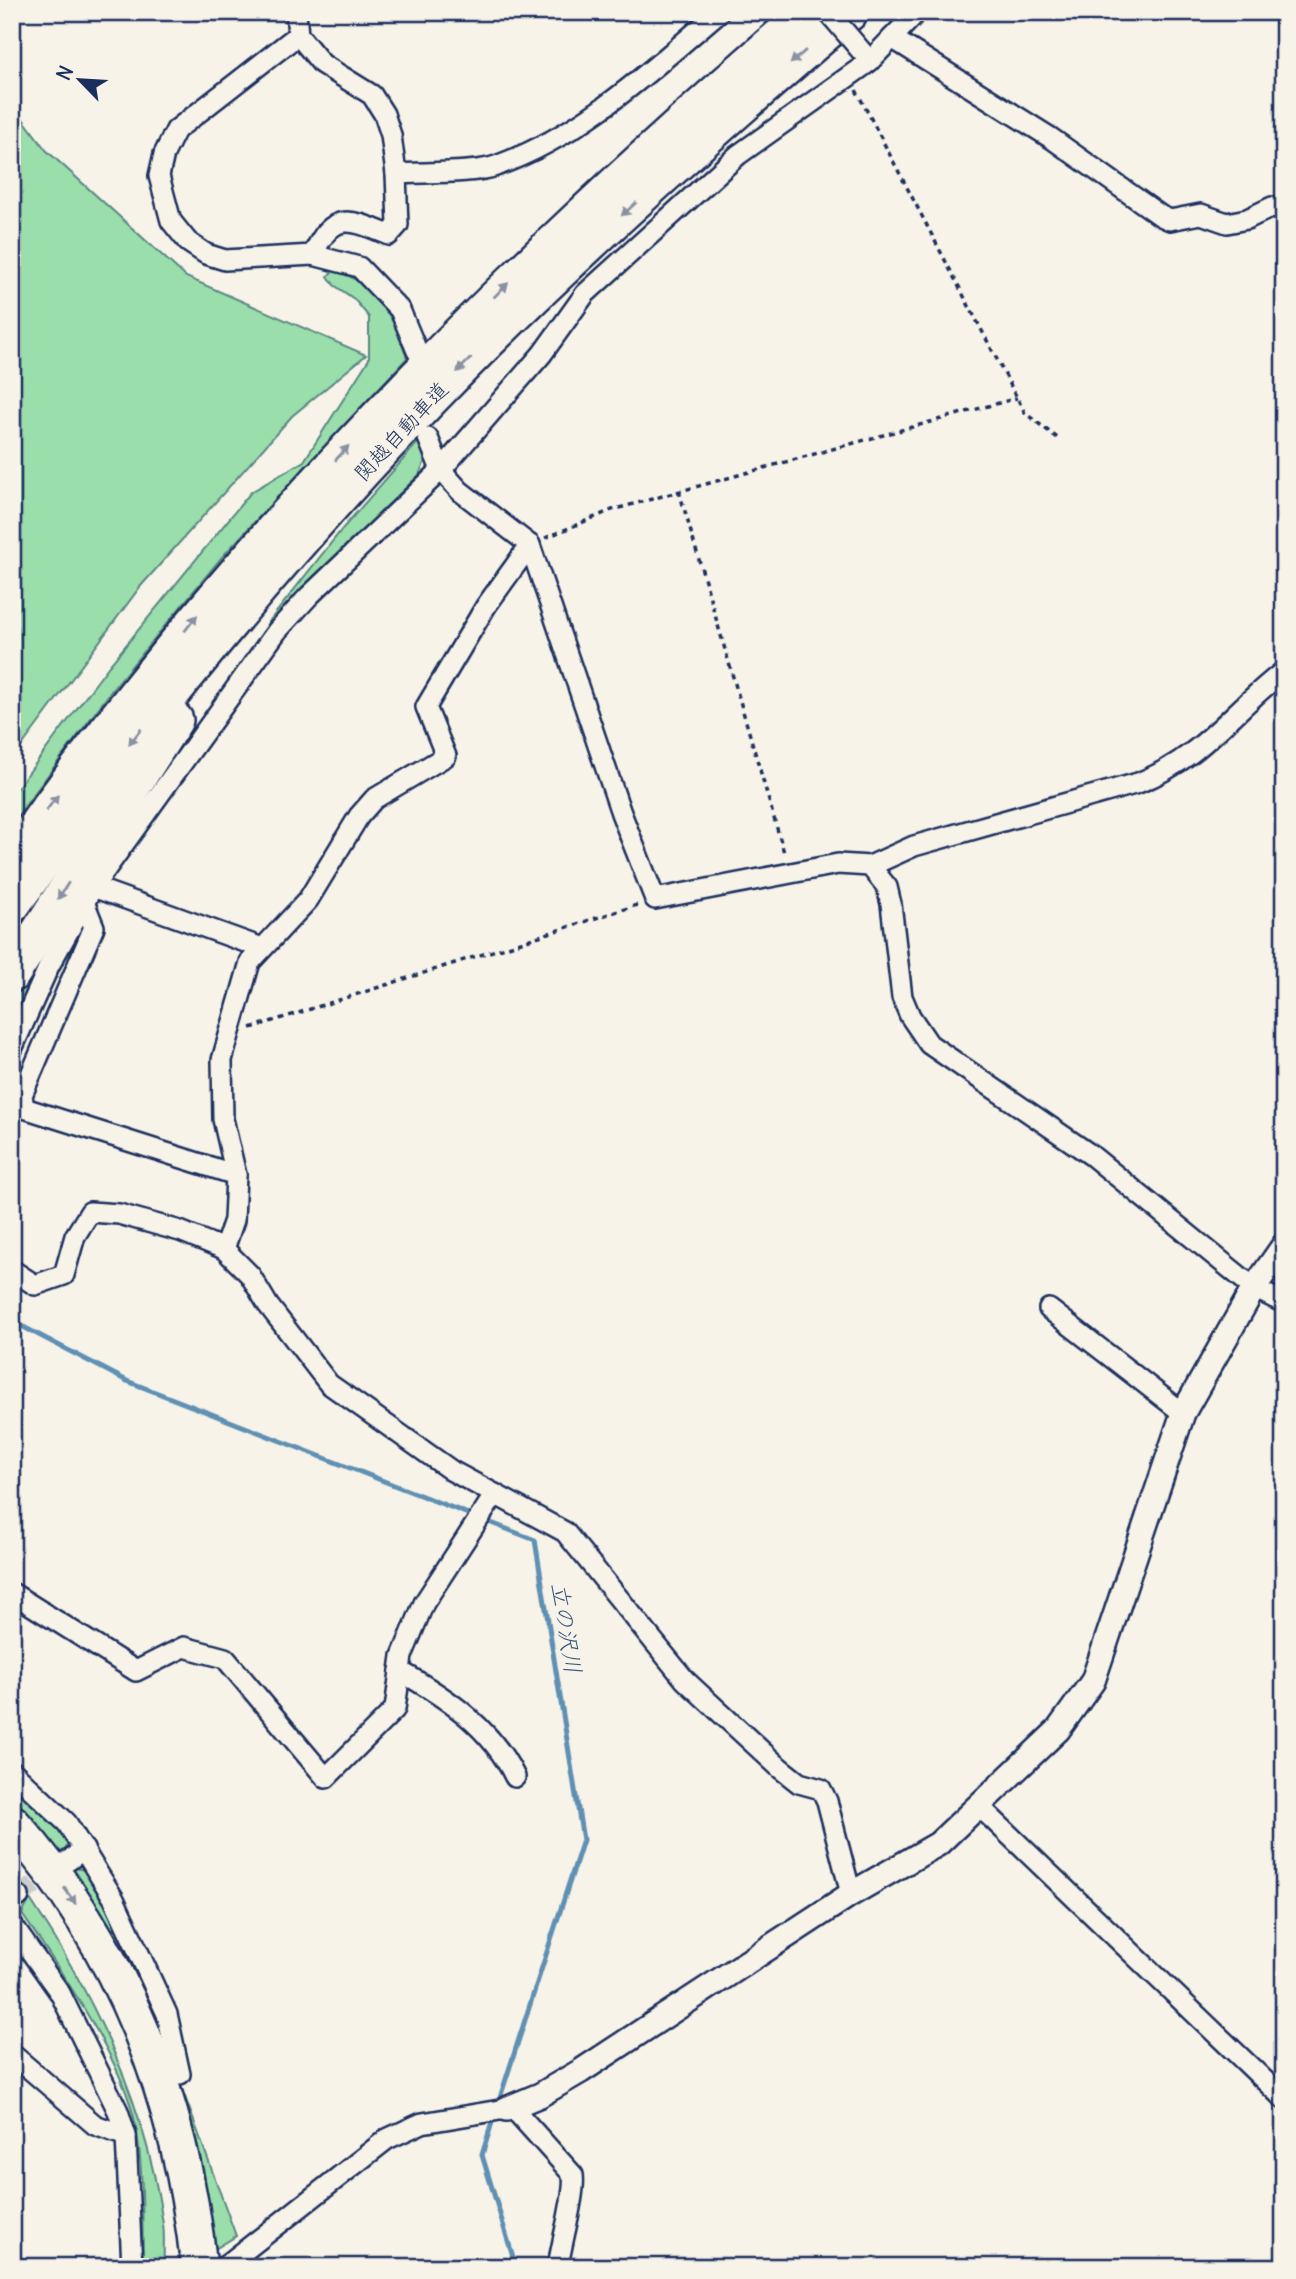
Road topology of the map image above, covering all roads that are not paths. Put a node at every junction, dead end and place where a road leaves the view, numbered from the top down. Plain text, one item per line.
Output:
1 (296, 12) edge
2 (719, 12) edge
3 (808, 12) edge
4 (828, 12) edge
5 (850, 12) edge
6 (917, 12) edge
7 (298, 35) junction
8 (892, 38) junction
9 (866, 57) junction
10 (396, 174) junction
11 (1284, 212) edge
12 (313, 255) junction
13 (417, 351) dead end
14 (428, 438) dead end
15 (374, 458) junction
16 (441, 470) junction
17 (530, 545) junction
18 (1284, 671) edge
19 (12, 859) edge
20 (870, 866) junction
21 (89, 894) junction
22 (12, 905) edge
23 (262, 948) junction
24 (12, 974) edge
25 (12, 1049) edge
26 (236, 1175) junction
27 (1284, 1245) edge
28 (224, 1249) junction
29 (12, 1270) edge
30 (1254, 1288) junction
31 (1284, 1303) edge
32 (1049, 1309) dead end
33 (1183, 1413) junction
34 (495, 1494) junction
35 (12, 1593) edge
36 (400, 1671) junction
37 (12, 1771) edge
38 (515, 1777) dead end
39 (980, 1807) junction
40 (12, 1823) edge
41 (12, 1858) edge
42 (851, 1894) junction
43 (12, 1925) edge
44 (12, 2054) edge
45 (180, 2074) dead end
46 (1284, 2099) edge
47 (509, 2108) junction
48 (126, 2136) junction
49 (223, 2265) edge
50 (132, 2267) edge
51 (178, 2267) edge
52 (558, 2267) edge

1 - 7 street
2 - 10 street
19 -> 3 highway, 関越自動車道
4 - 9 street, bridge
5 -> 15 highway, 関越自動車道
6 - 8 street
7 - 10 street
7 - 12 street
8 - 9 street
8 - 11 street
9 - 16 street
10 - 12 street
12 - 13 street
14 - 16 street
15 -> 22 highway, 関越自動車道
15 -> 24 highway
16 - 17 street
16 - 21 street
17 - 20 street
17 - 23 street
18 - 20 street
20 - 30 street
21 - 23 street
21 - 25 street
21 - 26 street
23 - 26 street
26 - 28 street
27 - 30 street
28 - 29 street
28 - 34 street
30 - 31 street
30 - 33 street
32 - 33 street
33 - 39 street
34 - 36 street
34 - 42 street
35 - 36 street
36 - 38 street
37 - 45 street
39 - 42 street
39 - 46 street
40 -> 49 highway
41 - 51 highway
42 - 47 street
43 - 48 street
44 - 48 street
47 - 49 street
47 - 52 street
48 - 50 street

